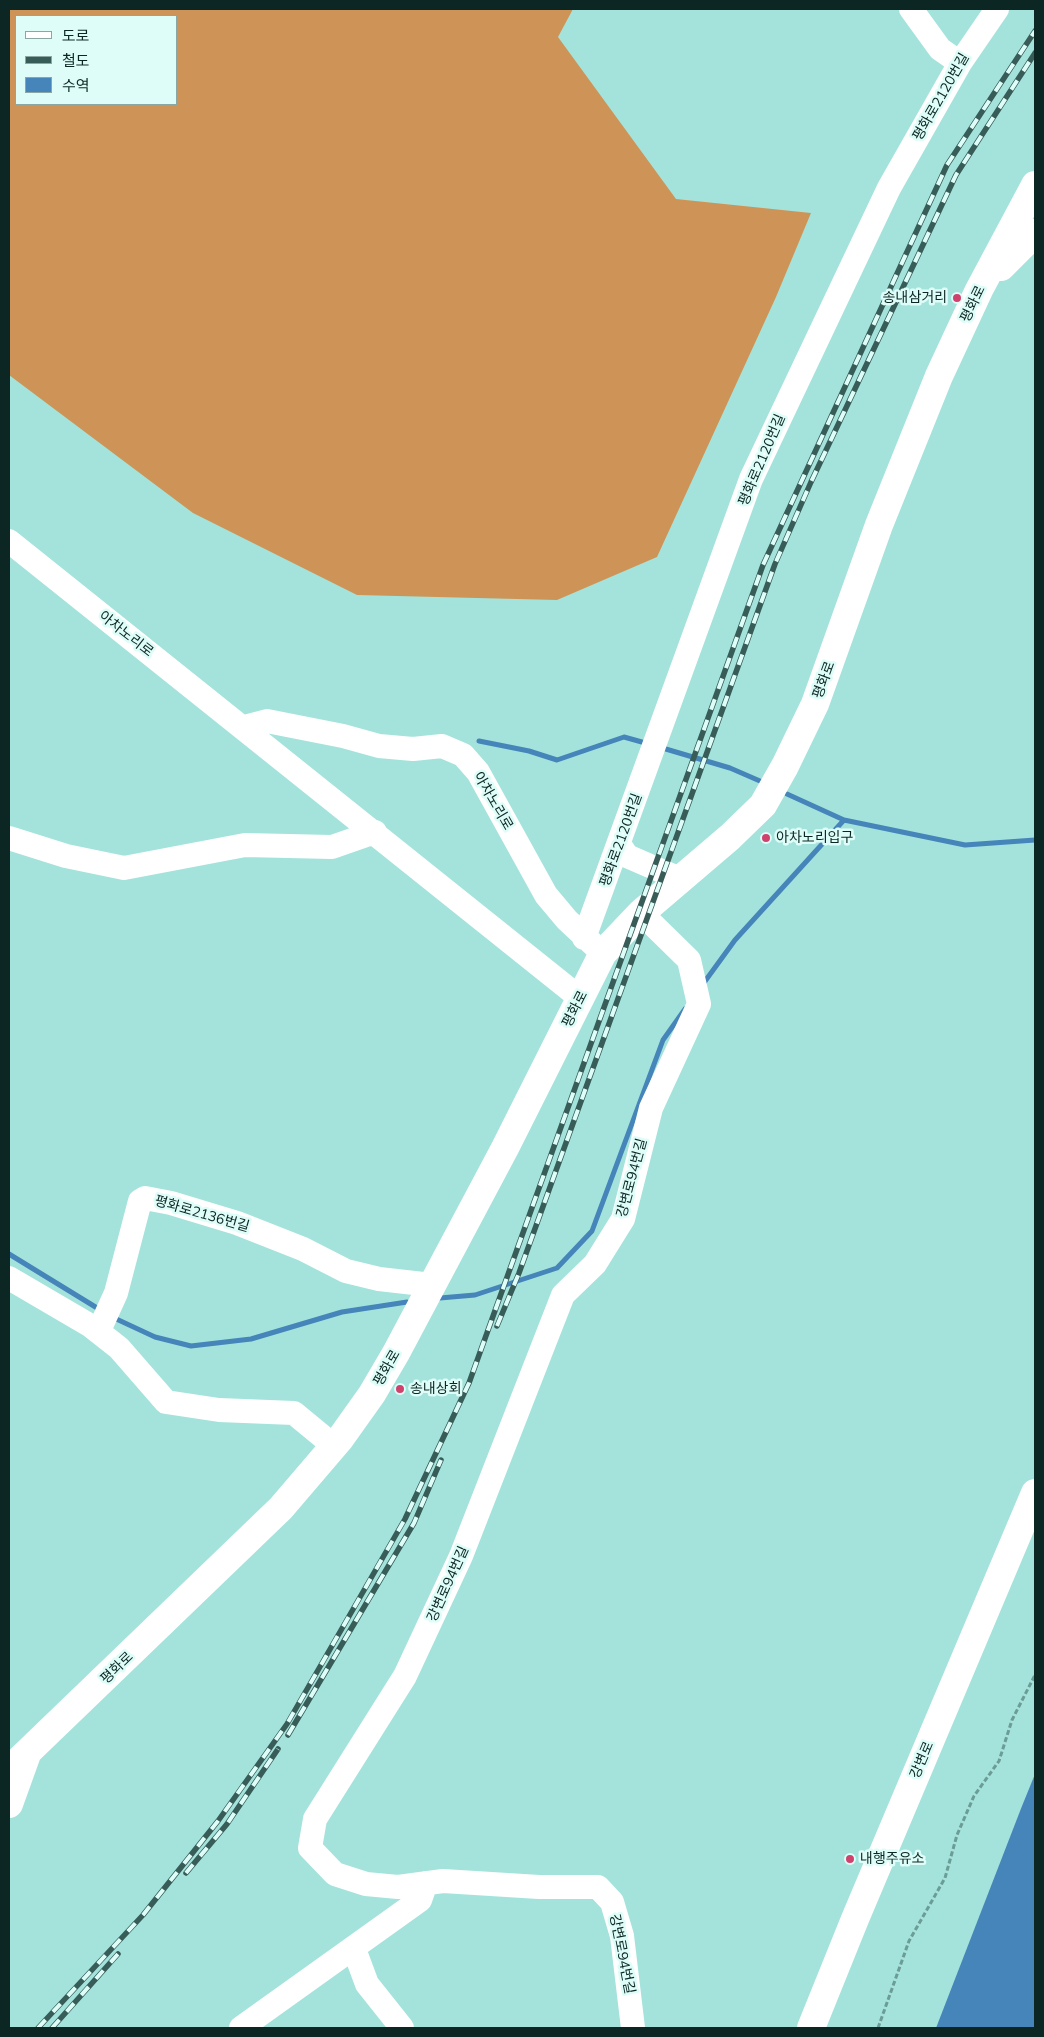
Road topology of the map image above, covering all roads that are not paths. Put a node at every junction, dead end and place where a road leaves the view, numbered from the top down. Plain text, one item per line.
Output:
1 (911, 9) edge
2 (997, 9) edge
3 (960, 63) junction
4 (1035, 185) edge
5 (1035, 233) edge
6 (979, 290) junction
7 (9, 541) edge
8 (244, 727) junction
9 (375, 832) junction
10 (9, 838) edge
11 (620, 844) junction
12 (680, 879) junction
13 (641, 913) junction
14 (594, 946) junction
15 (580, 998) junction
16 (9, 1278) edge
17 (432, 1285) junction
18 (91, 1326) junction
19 (334, 1446) junction
20 (1035, 1493) edge
21 (15, 1762) edge
22 (9, 1804) edge
23 (426, 1883) junction
24 (354, 1948) junction
25 (241, 2028) edge
26 (402, 2028) edge
27 (634, 2028) edge
28 (811, 2028) edge

1 - 3 street
2 - 3 street, 평화로2120번길
3 - 11 street, 평화로2120번길
4 - 6 main road, 평화로
5 - 6 main road
6 - 12 main road, 평화로
7 - 8 street, 아차노리로
8 - 9 street, 아차노리로
8 - 14 street, 아차노리로
9 - 10 street
9 - 15 street, 아차노리로
11 - 12 street
11 - 14 street, 평화로2120번길
12 - 13 main road, 평화로
13 - 14 main road, 평화로
13 - 23 street, 강변로94번길
14 - 15 main road, 평화로
15 - 17 main road, 평화로
16 - 18 street
17 - 18 street, 평화로2136번길
17 - 19 main road, 평화로
18 - 19 street
19 - 21 main road, 평화로
20 - 28 main road, 강변로
21 - 22 main road
23 - 24 street
23 - 27 street, 강변로94번길
24 - 25 street
24 - 26 street

